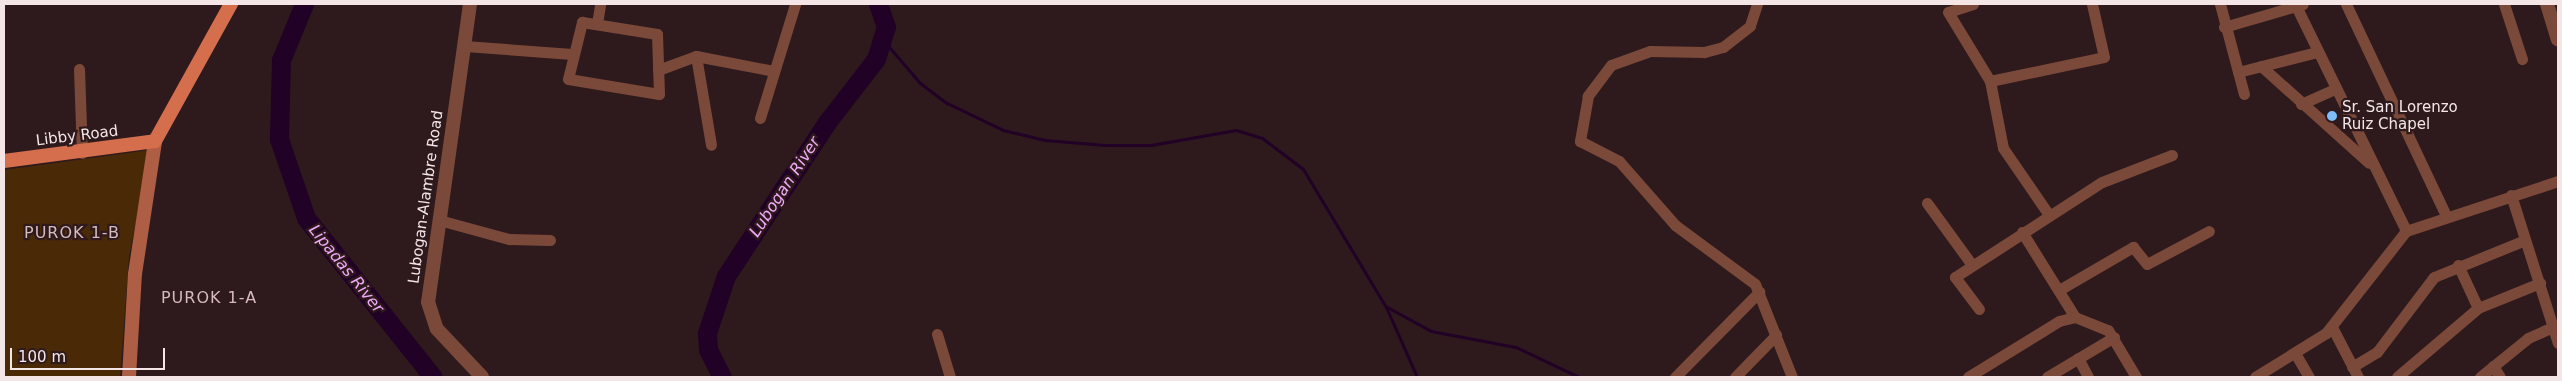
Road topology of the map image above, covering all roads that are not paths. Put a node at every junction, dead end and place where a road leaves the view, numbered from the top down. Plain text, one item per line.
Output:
1 (231, 4) edge
2 (470, 4) edge
3 (600, 4) edge
4 (795, 4) edge
5 (1757, 4) edge
6 (1973, 4) edge
7 (2092, 4) edge
8 (2220, 4) edge
9 (2346, 4) edge
10 (2504, 4) edge
11 (2547, 4) edge
12 (2299, 5) edge
13 (596, 24) junction
14 (2224, 27) junction
15 (2558, 39) edge
16 (465, 46) junction
17 (2317, 52) junction
18 (572, 54) junction
19 (696, 56) junction
20 (2522, 59) dead end
21 (2260, 66) junction
22 (79, 69) dead end
23 (658, 70) junction
24 (774, 71) junction
25 (2238, 72) junction
26 (1990, 81) junction
27 (2335, 90) junction
28 (2244, 94) dead end
29 (2301, 104) junction
30 (760, 118) dead end
31 (155, 141) junction
32 (711, 144) dead end
33 (82, 153) junction
34 (2172, 154) dead end
35 (4, 162) edge
36 (2375, 168) junction
37 (2557, 186) edge
38 (2511, 195) junction
39 (1927, 204) dead end
40 (2049, 215) junction
41 (2446, 216) junction
42 (439, 220) junction
43 (2406, 231) junction
44 (2022, 232) junction
45 (2209, 232) dead end
46 (550, 240) dead end
47 (2525, 240) junction
48 (1972, 265) junction
49 (2458, 265) junction
50 (2540, 283) junction
51 (2059, 290) junction
52 (1759, 292) junction
53 (2478, 308) junction
54 (1979, 310) dead end
55 (2075, 317) junction
56 (2332, 327) junction
57 (2554, 327) junction
58 (937, 334) dead end
59 (1776, 335) junction
60 (2114, 337) junction
61 (2558, 343) edge
62 (2296, 353) junction
63 (2078, 358) junction
64 (2493, 366) junction
65 (2355, 372) edge
66 (1972, 376) edge
67 (129, 377) edge
68 (482, 377) edge
69 (950, 377) edge
70 (1675, 377) edge
71 (1735, 377) edge
72 (1792, 377) edge
73 (2047, 377) edge
74 (2088, 377) edge
75 (2136, 377) edge
76 (2255, 377) edge
77 (2309, 377) edge
78 (2397, 377) edge
79 (2480, 377) edge
80 (2500, 377) edge

1 - 31 main road
2 - 16 street, Lubogan-Alambre Road
3 - 13 street
4 - 24 street
5 - 52 street
6 - 26 street
7 - 26 street
8 - 14 street
9 - 41 street
10 - 20 street
11 - 15 street
12 - 14 street
12 - 17 street
13 - 18 street
13 - 23 street
14 - 25 street
16 - 18 street
16 - 42 street, Lubogan-Alambre Road
17 - 21 street
17 - 27 street
18 - 23 street
19 - 23 street
19 - 24 street
19 - 32 street
21 - 25 street
21 - 29 street
22 - 33 street
24 - 30 street
25 - 28 street
26 - 40 street
27 - 29 street
27 - 36 street
29 - 36 street
31 - 33 main road, Libby Road
31 - 67 main road
33 - 35 main road, Libby Road
34 - 40 street
36 - 43 street
37 - 38 street
38 - 41 street
38 - 47 street
39 - 48 street
40 - 44 street
41 - 43 street
42 - 46 street
42 - 68 street, Lubogan-Alambre Road
43 - 56 street
44 - 48 street
44 - 51 street
45 - 51 street
47 - 49 street
47 - 50 street
48 - 54 street
49 - 53 street
49 - 65 street
50 - 53 street
50 - 57 street
51 - 55 street
52 - 59 street
52 - 70 street
53 - 78 street
55 - 60 street
55 - 66 street
56 - 62 street
56 - 65 street
57 - 61 street
57 - 64 street
58 - 69 street
59 - 71 street
59 - 72 street
60 - 63 street
60 - 75 street
62 - 76 street
62 - 77 street
63 - 73 street
63 - 74 street
64 - 79 street
64 - 80 street

